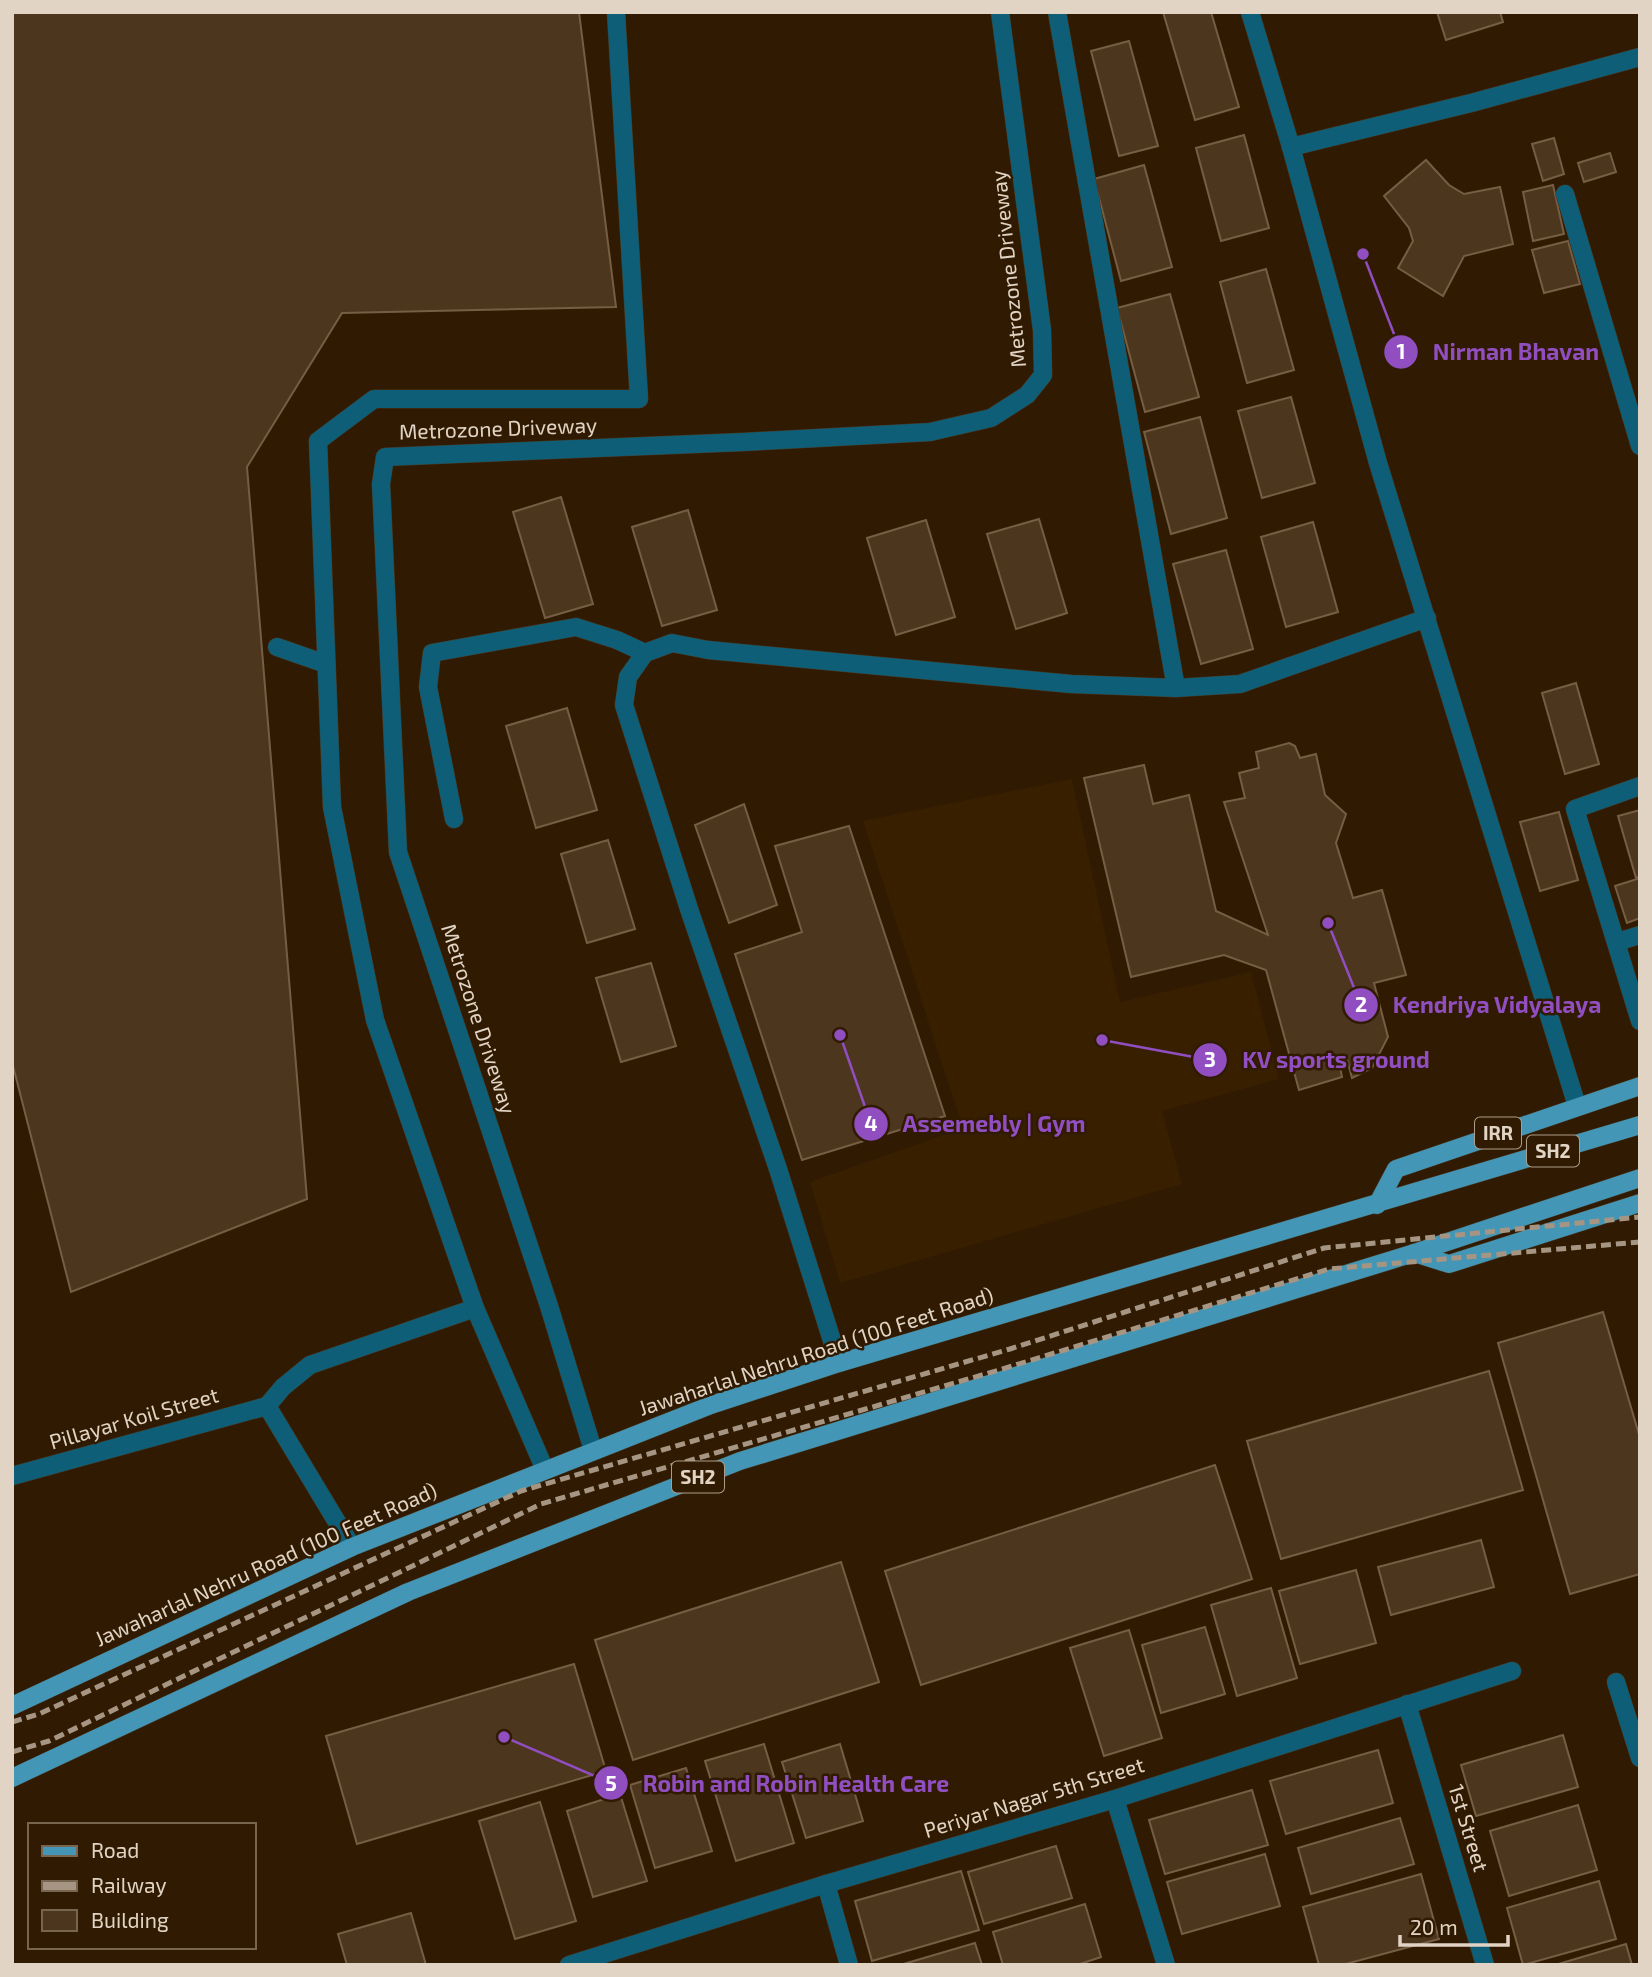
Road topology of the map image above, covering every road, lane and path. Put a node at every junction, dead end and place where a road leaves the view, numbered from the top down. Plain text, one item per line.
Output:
1 (616, 12) edge
2 (1000, 12) edge
3 (1057, 12) edge
4 (1250, 12) edge
5 (1640, 57) edge
6 (1291, 147) junction
7 (1565, 194) dead end
8 (1640, 446) edge
9 (1427, 618) junction
10 (277, 647) dead end
11 (645, 653) junction
12 (326, 664) junction
13 (1177, 688) junction
14 (1640, 786) edge
15 (454, 819) dead end
16 (1640, 935) edge
17 (1617, 942) junction
18 (1640, 1021) edge
19 (1640, 1087) edge
20 (1577, 1106) junction
21 (1640, 1125) edge
22 (1640, 1178) edge
23 (1640, 1203) edge
24 (1377, 1205) junction
25 (1413, 1253) junction
26 (475, 1308) junction
27 (839, 1363) junction
28 (267, 1406) junction
29 (593, 1450) junction
30 (545, 1470) junction
31 (13, 1472) edge
32 (352, 1547) junction
33 (1512, 1671) dead end
34 (1616, 1682) dead end
35 (1407, 1704) junction
36 (12, 1706) edge
37 (1640, 1758) edge
38 (12, 1778) edge
39 (1115, 1799) junction
40 (826, 1884) junction
41 (569, 1965) edge
42 (849, 1965) edge
43 (1166, 1965) edge
44 (1485, 1965) edge

1 - 12 street
2 - 29 street, Metrozone Driveway
3 - 13 street
4 - 6 street
5 - 6 street
6 - 9 street
7 - 8 street
9 - 13 street
9 - 20 street
10 - 12 street
11 - 13 street
11 - 15 street
11 - 27 street
12 - 26 street
14 - 17 street
16 - 17 street
17 - 18 street
19 - 20 main road, IRR
20 - 24 main road, IRR
21 - 24 main road, SH2
22 - 25 main road, SH2
23 - 25 main road
24 - 27 main road, Jawaharlal Nehru Road (100 Feet Road) / SH2
25 - 38 main road, SH2
26 - 28 street
26 - 30 street
27 - 29 main road, Jawaharlal Nehru Road (100 Feet Road) / SH2
28 - 31 street, Pillayar Koil Street
28 - 32 street
29 - 30 main road, Jawaharlal Nehru Road (100 Feet Road) / SH2
30 - 32 main road, Jawaharlal Nehru Road (100 Feet Road) / SH2
32 - 36 main road, Jawaharlal Nehru Road (100 Feet Road) / SH2
33 - 35 street, Periyar Nagar 5th Street
34 - 37 street
35 - 39 street, Periyar Nagar 5th Street
35 - 44 street, 1st Street
39 - 40 street, Periyar Nagar 5th Street
39 - 43 street
40 - 41 street, Periyar Nagar 5th Street
40 - 42 street

